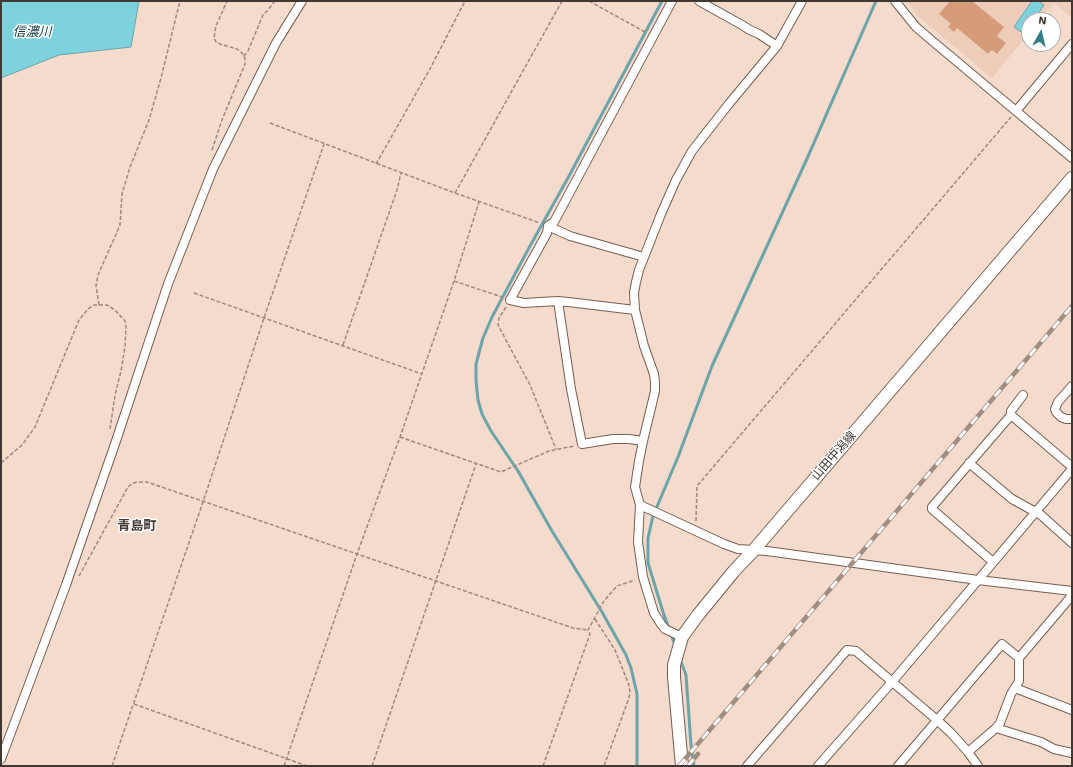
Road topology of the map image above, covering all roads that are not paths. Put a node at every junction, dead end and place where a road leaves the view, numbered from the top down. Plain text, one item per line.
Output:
1 (302, 1) edge
2 (672, 1) edge
3 (699, 1) edge
4 (802, 1) edge
5 (895, 1) edge
6 (1072, 44) edge
7 (777, 46) junction
8 (1016, 111) junction
9 (1072, 158) edge
10 (1072, 178) edge
11 (548, 226) junction
12 (644, 257) junction
13 (558, 301) junction
14 (635, 310) junction
15 (1072, 386) edge
16 (1023, 395) dead end
17 (1011, 415) junction
18 (1072, 420) edge
19 (642, 441) junction
20 (969, 463) junction
21 (1072, 468) edge
22 (640, 505) junction
23 (1035, 512) junction
24 (1072, 543) edge
25 (753, 551) junction
26 (993, 562) junction
27 (978, 580) junction
28 (1072, 591) edge
29 (1072, 594) edge
30 (682, 637) junction
31 (1019, 658) junction
32 (892, 682) junction
33 (1015, 688) junction
34 (1072, 710) edge
35 (937, 720) junction
36 (996, 728) junction
37 (968, 752) junction
38 (1072, 753) edge
39 (1, 759) edge
40 (682, 766) edge
41 (748, 766) edge
42 (818, 766) edge
43 (898, 766) edge
44 (978, 766) edge

1 - 39 street
2 - 11 street
3 - 7 street
4 - 7 street
5 - 8 street
6 - 8 street
7 - 12 street
8 - 9 street
10 - 25 main road, 山田中潟線
11 - 12 street
11 - 13 street
12 - 14 street
13 - 14 street
13 - 19 street
14 - 19 street
15 - 18 street
16 - 17 street
17 - 20 street
17 - 21 street
19 - 22 street
20 - 23 street
20 - 26 street
21 - 23 street
22 - 25 street
22 - 30 street
23 - 24 street
23 - 26 street
25 - 27 street
25 - 30 main road, 山田中潟線
26 - 27 street
27 - 28 street
27 - 32 street
29 - 31 street
30 - 40 main road, 山田中潟線
31 - 33 street
31 - 35 street
32 - 35 street
32 - 41 street
32 - 42 street
33 - 34 street
33 - 36 street
35 - 37 street
35 - 43 street
36 - 37 street
36 - 38 street
37 - 44 street

